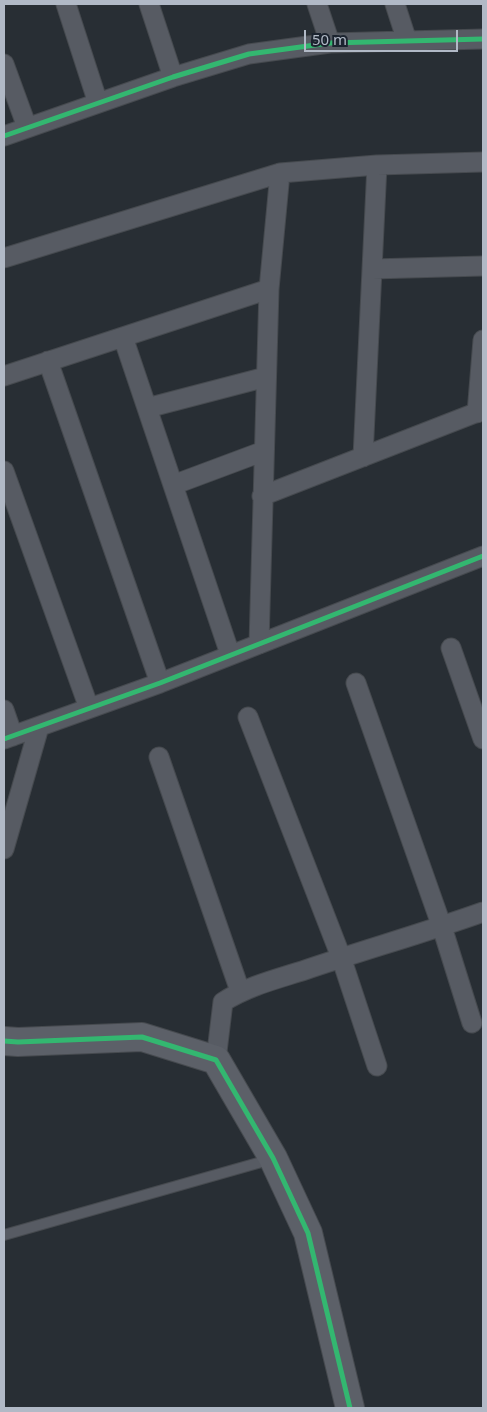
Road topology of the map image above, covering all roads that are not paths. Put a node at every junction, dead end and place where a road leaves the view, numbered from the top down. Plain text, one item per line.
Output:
1 (66, 4) edge
2 (149, 4) edge
3 (316, 4) edge
4 (395, 4) edge
5 (483, 39) edge
6 (407, 41) junction
7 (330, 43) junction
8 (4, 64) edge
9 (173, 77) junction
10 (98, 103) junction
11 (27, 127) junction
12 (4, 136) edge
13 (483, 162) edge
14 (377, 165) junction
15 (280, 173) junction
16 (4, 258) edge
17 (483, 266) edge
18 (372, 269) junction
19 (269, 289) junction
20 (123, 337) junction
21 (483, 340) edge
22 (48, 361) junction
23 (4, 376) edge
24 (266, 377) junction
25 (147, 408) junction
26 (480, 412) edge
27 (264, 451) junction
28 (363, 457) junction
29 (4, 471) edge
30 (173, 484) junction
31 (262, 496) junction
32 (483, 556) edge
33 (259, 644) junction
34 (451, 648) dead end
35 (230, 654) junction
36 (160, 683) junction
37 (356, 683) dead end
38 (89, 708) junction
39 (4, 710) edge
40 (248, 717) dead end
41 (39, 727) junction
42 (8, 737) edge
43 (483, 739) edge
44 (159, 757) dead end
45 (4, 849) edge
46 (483, 912) edge
47 (442, 927) junction
48 (341, 958) junction
49 (240, 991) junction
50 (472, 1023) dead end
51 (4, 1041) edge
52 (216, 1060) junction
53 (377, 1066) dead end
54 (273, 1158) junction
55 (4, 1235) edge
56 (350, 1408) edge

1 - 10 street
2 - 9 street
3 - 7 street
4 - 6 street
5 - 6 street
6 - 7 street
7 - 9 street
8 - 11 street
9 - 10 street
10 - 11 street
11 - 12 street
13 - 14 street
14 - 15 street
14 - 18 street
15 - 16 street
15 - 19 street
17 - 18 street
18 - 28 street
19 - 20 street
19 - 24 street
20 - 22 street
20 - 25 street
21 - 26 street
22 - 23 street
22 - 36 street
24 - 25 street
24 - 27 street
25 - 30 street
26 - 28 street
27 - 30 street
27 - 31 street
28 - 31 street
29 - 38 street
30 - 35 street
31 - 33 street
32 - 33 street
33 - 35 street
34 - 43 street
35 - 36 street
36 - 38 street
37 - 47 street
38 - 41 street
39 - 42 street
40 - 48 street
41 - 42 street
41 - 45 street
44 - 49 street
46 - 47 street
47 - 48 street
47 - 50 street
48 - 49 street
48 - 53 street
49 - 52 street
51 - 52 street
52 - 54 street
54 - 55 lane
54 - 56 street

